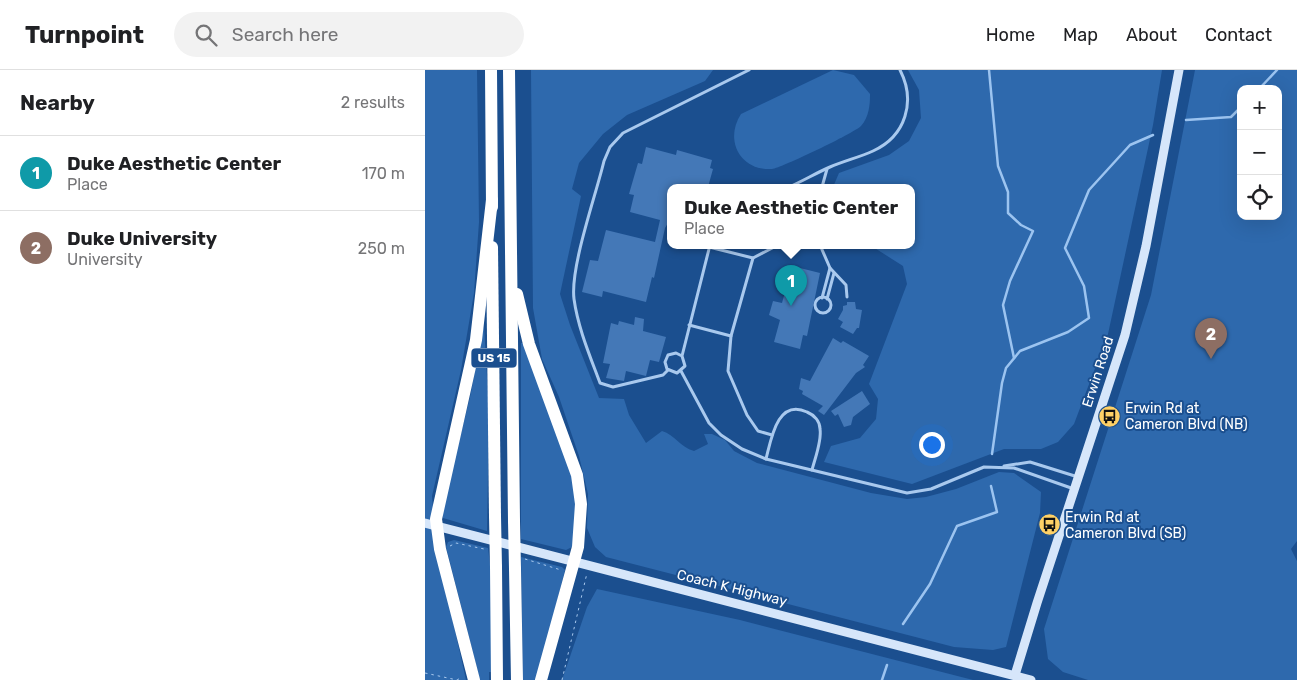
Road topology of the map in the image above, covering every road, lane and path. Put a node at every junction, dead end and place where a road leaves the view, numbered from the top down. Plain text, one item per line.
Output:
1 (491, 70) edge
2 (509, 70) edge
3 (749, 70) edge
4 (900, 70) edge
5 (1179, 70) edge
6 (827, 168) junction
7 (795, 184) edge
8 (823, 184) edge
9 (492, 200) junction
10 (709, 249) edge
11 (721, 249) edge
12 (770, 249) edge
13 (821, 249) edge
14 (511, 252) junction
15 (753, 258) junction
16 (830, 268) junction
17 (834, 273) junction
18 (847, 297) dead end
19 (822, 298) junction
20 (827, 299) junction
21 (689, 325) junction
22 (731, 336) junction
23 (682, 356) junction
24 (668, 370) junction
25 (681, 371) junction
26 (772, 436) junction
27 (766, 459) junction
28 (1001, 467) junction
29 (813, 470) junction
30 (1078, 477) junction
31 (1074, 490) junction
32 (430, 525) edge
33 (575, 562) junction
34 (589, 565) junction
35 (425, 673) edge
36 (1015, 675) junction
37 (469, 678) edge
38 (497, 680) edge
39 (517, 680) edge
40 (541, 680) edge
41 (562, 680) edge
42 (1031, 680) edge

1 - 9 highway, US 15
2 - 14 highway, US 15
3 - 24 lane
4 - 6 lane
5 - 30 main road, Erwin Road
6 - 7 lane
6 - 8 lane
9 - 32 highway
9 - 38 highway, US 15, bridge
10 - 21 lane
11 - 15 lane
12 - 15 lane
13 - 16 lane
14 - 33 highway
14 - 39 highway, US 15, bridge
15 - 22 lane
16 - 17 lane
16 - 19 lane
17 - 18 lane
17 - 20 lane
19 - 20 lane
19 - 20 lane
21 - 22 lane
21 - 23 lane
22 - 26 lane
23 - 24 lane
23 - 25 lane
24 - 25 lane
25 - 27 lane
26 - 27 lane
26 - 29 lane
27 - 29 lane
28 - 29 lane
28 - 30 lane
28 - 31 lane
30 - 31 main road, Erwin Road
31 - 36 main road, Erwin Road
32 - 33 main road, Coach K Highway
32 - 37 highway
33 - 34 main road, Coach K Highway
33 - 40 highway
34 - 36 main road, Coach K Highway
34 - 41 path
35 - 37 path
36 - 42 main road, Coach K Highway

